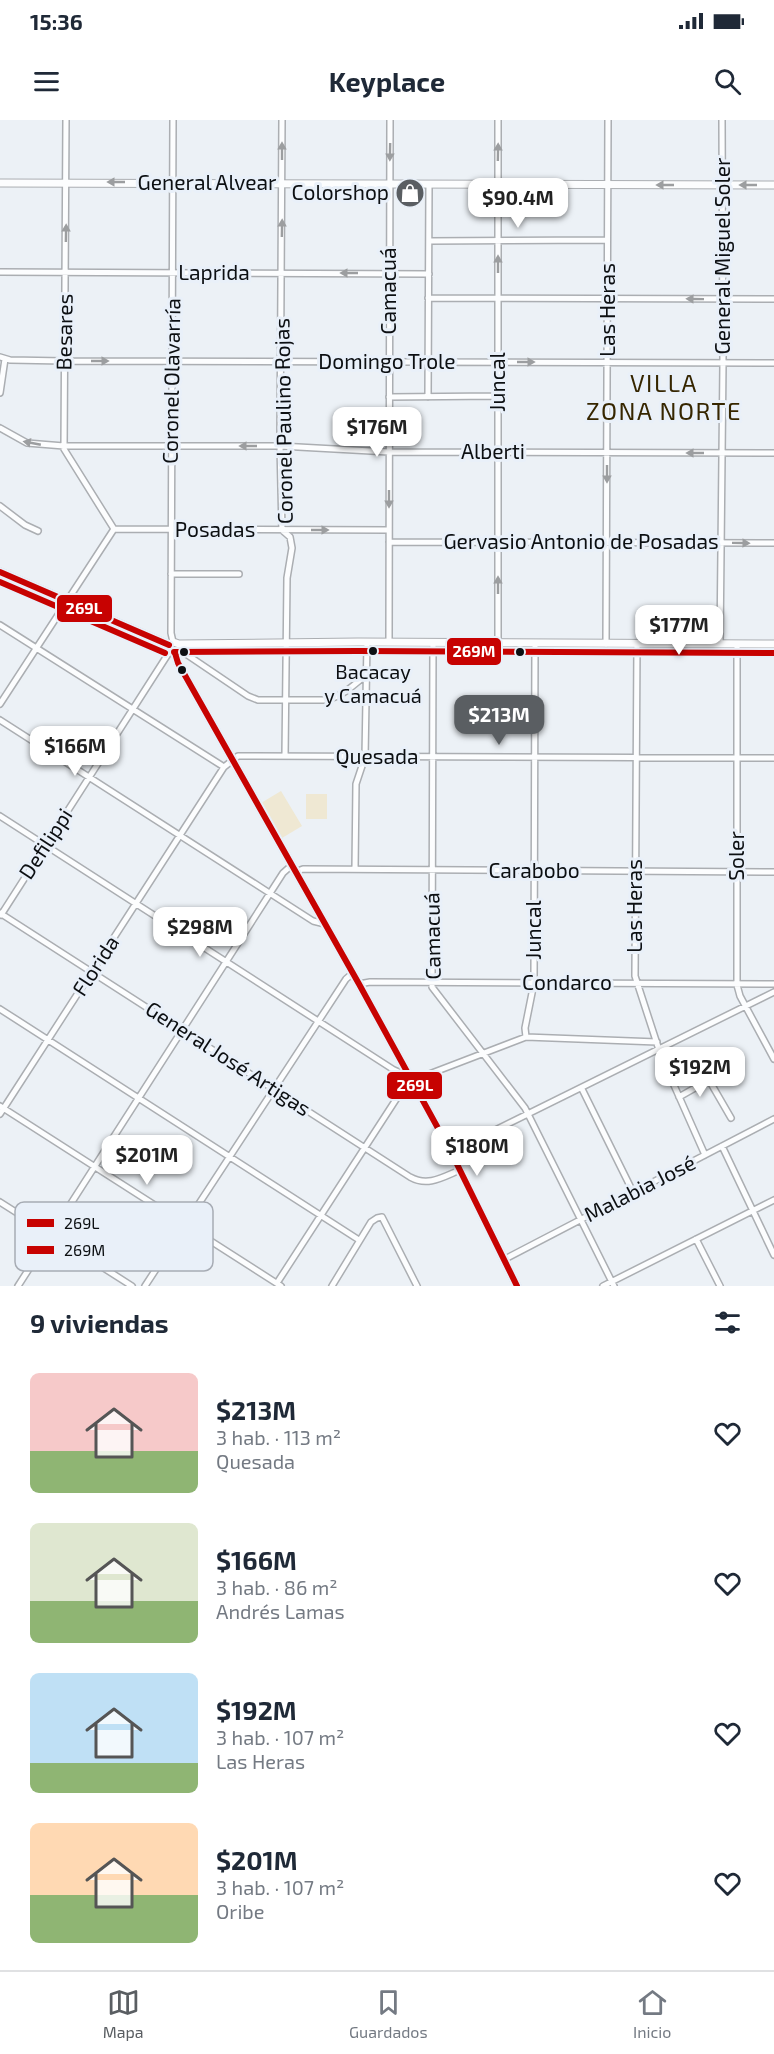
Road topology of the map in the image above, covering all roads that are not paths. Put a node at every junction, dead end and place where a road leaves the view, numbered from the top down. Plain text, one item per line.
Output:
1 (66, 120) edge
2 (173, 120) edge
3 (282, 120) edge
4 (390, 120) edge
5 (498, 120) edge
6 (608, 120) edge
7 (722, 120) edge
8 (66, 182) junction
9 (0, 183) edge
10 (174, 183) junction
11 (282, 183) junction
12 (390, 183) junction
13 (429, 184) junction
14 (497, 184) junction
15 (608, 184) junction
16 (722, 185) junction
17 (774, 185) edge
18 (498, 240) junction
19 (607, 240) junction
20 (429, 241) junction
21 (0, 272) edge
22 (65, 272) junction
23 (173, 272) junction
24 (281, 273) junction
25 (389, 273) junction
26 (429, 274) junction
27 (428, 297) junction
28 (498, 297) junction
29 (608, 298) junction
30 (723, 299) junction
31 (774, 299) edge
32 (2, 358) edge
33 (64, 361) junction
34 (172, 362) junction
35 (281, 362) junction
36 (428, 362) junction
37 (498, 362) junction
38 (608, 362) junction
39 (389, 363) junction
40 (723, 363) junction
41 (774, 363) edge
42 (0, 393) edge
43 (498, 396) junction
44 (389, 397) junction
45 (428, 397) junction
46 (0, 428) edge
47 (64, 446) junction
48 (172, 446) junction
49 (280, 446) junction
50 (388, 452) junction
51 (498, 452) junction
52 (607, 453) junction
53 (722, 453) junction
54 (774, 453) edge
55 (0, 506) edge
56 (114, 529) junction
57 (171, 530) junction
58 (389, 530) junction
59 (38, 531) dead end
60 (282, 531) junction
61 (389, 542) junction
62 (498, 542) junction
63 (606, 542) junction
64 (722, 543) junction
65 (774, 543) edge
66 (0, 572) edge
67 (171, 574) junction
68 (238, 574) dead end
69 (67, 600) junction
70 (0, 625) edge
71 (286, 642) junction
72 (368, 642) junction
73 (389, 642) junction
74 (433, 642) junction
75 (498, 643) junction
76 (535, 643) junction
77 (606, 644) junction
78 (637, 644) junction
79 (720, 644) junction
80 (737, 644) junction
81 (774, 644) edge
82 (36, 648) junction
83 (174, 648) junction
84 (367, 674) junction
85 (286, 700) junction
86 (0, 704) edge
87 (132, 710) junction
88 (0, 720) edge
89 (285, 756) junction
90 (365, 757) junction
91 (432, 757) junction
92 (534, 758) junction
93 (637, 758) junction
94 (738, 758) junction
95 (774, 758) edge
96 (232, 759) junction
97 (224, 767) junction
98 (89, 778) junction
99 (0, 816) edge
100 (179, 836) junction
101 (46, 846) junction
102 (293, 868) junction
103 (355, 869) junction
104 (432, 871) junction
105 (534, 871) junction
106 (635, 871) junction
107 (736, 872) junction
108 (774, 872) edge
109 (271, 894) junction
110 (136, 903) junction
111 (0, 915) edge
112 (325, 924) junction
113 (227, 962) junction
114 (92, 972) junction
115 (353, 974) junction
116 (431, 983) junction
117 (534, 983) junction
118 (359, 984) junction
119 (637, 984) junction
120 (774, 984) edge
121 (737, 985) junction
122 (774, 992) edge
123 (746, 1006) junction
124 (0, 1009) edge
125 (318, 1020) junction
126 (183, 1030) junction
127 (526, 1037) junction
128 (48, 1040) junction
129 (657, 1042) junction
130 (659, 1050) junction
131 (700, 1053) dead end
132 (481, 1054) junction
133 (774, 1059) edge
134 (407, 1073) junction
135 (709, 1080) junction
136 (411, 1081) junction
137 (273, 1089) junction
138 (582, 1089) junction
139 (679, 1096) junction
140 (138, 1098) junction
141 (2, 1107) edge
142 (0, 1114) edge
143 (529, 1115) junction
144 (731, 1118) dead end
145 (774, 1119) edge
146 (722, 1146) junction
147 (365, 1148) junction
148 (451, 1152) junction
149 (705, 1155) junction
150 (229, 1156) junction
151 (95, 1166) junction
152 (460, 1170) junction
153 (633, 1192) junction
154 (774, 1200) edge
155 (0, 1202) edge
156 (72, 1202) edge
157 (152, 1202) edge
158 (199, 1202) edge
159 (753, 1211) junction
160 (15, 1212) edge
161 (321, 1215) junction
162 (582, 1219) junction
163 (696, 1239) junction
164 (359, 1240) junction
165 (213, 1241) edge
166 (774, 1254) edge
167 (505, 1259) junction
168 (28, 1271) edge
169 (108, 1271) edge
170 (155, 1271) edge
171 (279, 1284) edge
172 (613, 1284) edge
173 (18, 1286) edge
174 (132, 1286) edge
175 (145, 1286) edge
176 (332, 1286) edge
177 (417, 1286) edge
178 (518, 1286) edge
179 (603, 1286) edge
180 (720, 1286) edge

1 - 8 street, Besares
2 - 10 street, Coronel Olavarría
11 -> 3 street, Coronel Paulino Rojas
4 -> 12 street, Camacuá
14 -> 5 street, Juncal
6 - 15 street, Las Heras
7 - 16 street, General Miguel Soler
8 - 9 street, General Alvear
10 -> 8 street, General Alvear
22 -> 8 street, Besares
10 - 11 street, General Alvear
10 - 23 street, Coronel Olavarría
11 - 12 street, General Alvear
24 -> 11 street, Coronel Paulino Rojas
12 - 13 street, General Alvear
12 - 25 street, Camacuá
13 - 14 street, General Alvear
13 - 20 street
14 - 15 street, General Alvear
14 - 18 street, Juncal
16 -> 15 street, General Alvear
15 - 19 street, Las Heras
17 -> 16 street, General Alvear
16 - 30 street, General Miguel Soler
18 - 19 street
18 - 20 street
28 -> 18 street, Juncal
19 - 29 street, Las Heras
20 - 26 street
21 - 22 street, Laprida
22 - 23 street, Laprida
22 - 33 street, Besares
23 - 24 street, Laprida
23 - 34 street, Coronel Olavarría
25 -> 24 street, Laprida
24 - 35 street, Coronel Paulino Rojas
25 - 26 street, Laprida
25 - 39 street, Camacuá
26 - 27 street
27 - 28 street
27 - 36 street
28 - 29 street
28 - 37 street, Juncal
30 -> 29 street
29 - 38 street, Las Heras
30 - 31 street
30 - 40 street, General Miguel Soler
32 - 33 street, Domingo Trole
32 - 42 street
33 -> 34 street, Domingo Trole
33 - 47 street, Besares
34 - 35 street, Domingo Trole
34 - 48 street, Coronel Olavarría
35 - 39 street, Domingo Trole
35 - 49 street, Coronel Paulino Rojas
36 - 37 street, Domingo Trole
36 - 39 street, Domingo Trole
36 - 45 street
37 -> 38 street, Domingo Trole
37 - 43 street, Juncal
38 - 40 street, Domingo Trole
38 - 52 street, Las Heras
39 - 44 street, Camacuá
40 - 41 street, Domingo Trole
40 - 53 street, General Miguel Soler
43 - 45 street
43 - 51 street, Juncal
44 - 45 street
44 - 50 street, Camacuá
47 -> 46 street, Alberti
47 - 48 street, Alberti
47 - 56 street, Besares
49 -> 48 street, Alberti
48 - 57 street, Coronel Olavarría
49 - 50 street, Alberti
49 - 60 street, Coronel Paulino Rojas
50 - 51 street, Alberti
50 -> 58 street, Camacuá
51 - 52 street, Alberti
51 - 62 street, Juncal
53 -> 52 street, Alberti
52 -> 63 street, Las Heras
53 - 54 street, Alberti
53 - 64 street, General Miguel Soler
55 - 59 street
56 - 57 street, Posadas
56 - 69 street
57 - 60 street, Posadas
57 - 67 street, Coronel Olavarría
60 -> 58 street, Posadas
58 - 61 street, Camacuá
60 - 71 street, Coronel Paulino Rojas
61 - 62 street, Gervasio Antonio de Posadas
61 - 73 street, Camacuá
62 - 63 street, Gervasio Antonio de Posadas
75 -> 62 street, Juncal
63 - 64 street, Gervasio Antonio de Posadas
63 - 77 street, Las Heras
64 -> 65 street, Gervasio Antonio de Posadas
64 - 79 street, General Miguel Soler
66 - 69 street
67 - 68 street
67 - 83 street, Coronel Olavarría
69 - 82 street
69 - 83 street
70 - 82 street
71 - 72 street
71 - 83 street
71 - 85 street, Coronel Paulino Rojas
72 - 73 street
72 - 84 street
73 - 74 street
74 - 75 street
74 - 91 street, Camacuá
75 - 76 street
76 - 77 street
76 - 92 street, Juncal
77 - 78 street
78 - 79 street
78 - 93 street, Las Heras
79 - 80 street
80 - 81 street
80 - 94 street, Soler
82 - 86 street
82 - 87 street
83 - 85 street
83 - 87 street, Defilippi
83 - 96 street
84 - 85 street
84 - 90 street
85 - 89 street, Coronel Paulino Rojas
87 - 97 street
87 - 98 street, Defilippi
88 - 98 street
89 - 90 street, Quesada
89 - 96 street, Quesada
90 - 91 street, Quesada
90 - 103 street
91 - 92 street, Quesada
91 - 104 street, Camacuá
92 - 93 street, Quesada
92 - 105 street, Juncal
93 - 94 street, Quesada
93 - 106 street, Las Heras
94 - 95 street, Quesada
94 - 107 street, Soler
96 - 97 street, Florida
96 - 102 street
97 - 100 street, Florida
98 - 100 street
98 - 101 street, Defilippi
99 - 101 street
100 - 109 street
100 - 110 street, Florida
101 - 110 street
101 - 111 street, Defilippi
102 - 103 street, Carabobo
102 - 109 street
102 - 112 street
103 - 104 street, Carabobo
104 - 105 street, Carabobo
104 - 116 street, Camacuá
105 - 106 street, Carabobo
105 - 117 street, Juncal
106 - 107 street, Carabobo
106 - 119 street, Las Heras
107 - 108 street, Carabobo
107 - 121 street, Soler
109 - 112 street
109 - 113 street
110 - 113 street
110 - 114 street, Florida
111 - 114 street, General José Artigas
112 - 115 street
113 - 125 street
113 - 126 street
114 - 126 street, General José Artigas
114 - 128 street, Florida
115 - 118 street
115 - 125 street
116 - 117 street, Condarco
116 - 118 street, Condarco
116 - 132 street, Camacuá
117 - 119 street, Condarco
117 - 127 street, Juncal
118 - 134 street
119 - 121 street, Condarco
119 - 129 street, Las Heras
120 - 121 street, Condarco
121 - 123 street, Soler
122 - 123 street
123 - 130 street
123 - 133 street, Soler
124 - 128 street
125 - 134 street
125 - 137 street
126 - 137 street, General José Artigas
126 - 140 street
127 - 129 street
127 - 132 street
128 - 140 street
128 - 141 street, Florida
129 - 130 street, Las Heras
130 - 138 street
130 - 139 street, Las Heras
131 - 135 street
132 - 136 street
132 - 143 street, Camacuá
134 - 136 street
135 - 139 street
135 - 144 street
136 - 147 street
136 - 148 street
137 - 147 street, General José Artigas
137 - 150 street
138 - 143 street
138 - 153 street
139 - 149 street, Las Heras
140 - 150 street
140 - 151 street
141 - 142 street, Florida
141 - 151 street
143 - 148 street
143 - 162 street, Camacuá
145 - 146 street, Malabia José
146 - 149 street, Malabia José
146 - 159 street
147 - 152 street, General José Artigas
147 - 161 street
148 - 152 street
149 - 153 street, Malabia José
150 - 158 street
150 - 161 street
151 - 156 street
151 - 157 street
152 - 167 street
153 - 162 street, Malabia José
154 - 159 street
155 - 160 street
159 - 163 street
159 - 166 street
161 - 164 street
161 - 171 street
162 - 167 street, Malabia José
162 - 172 street, Camacuá
163 - 172 street
163 - 180 street
164 - 176 street
164 - 177 street
165 - 171 street
167 - 178 street
168 - 173 street
169 - 174 street
170 - 175 street
172 - 179 street

